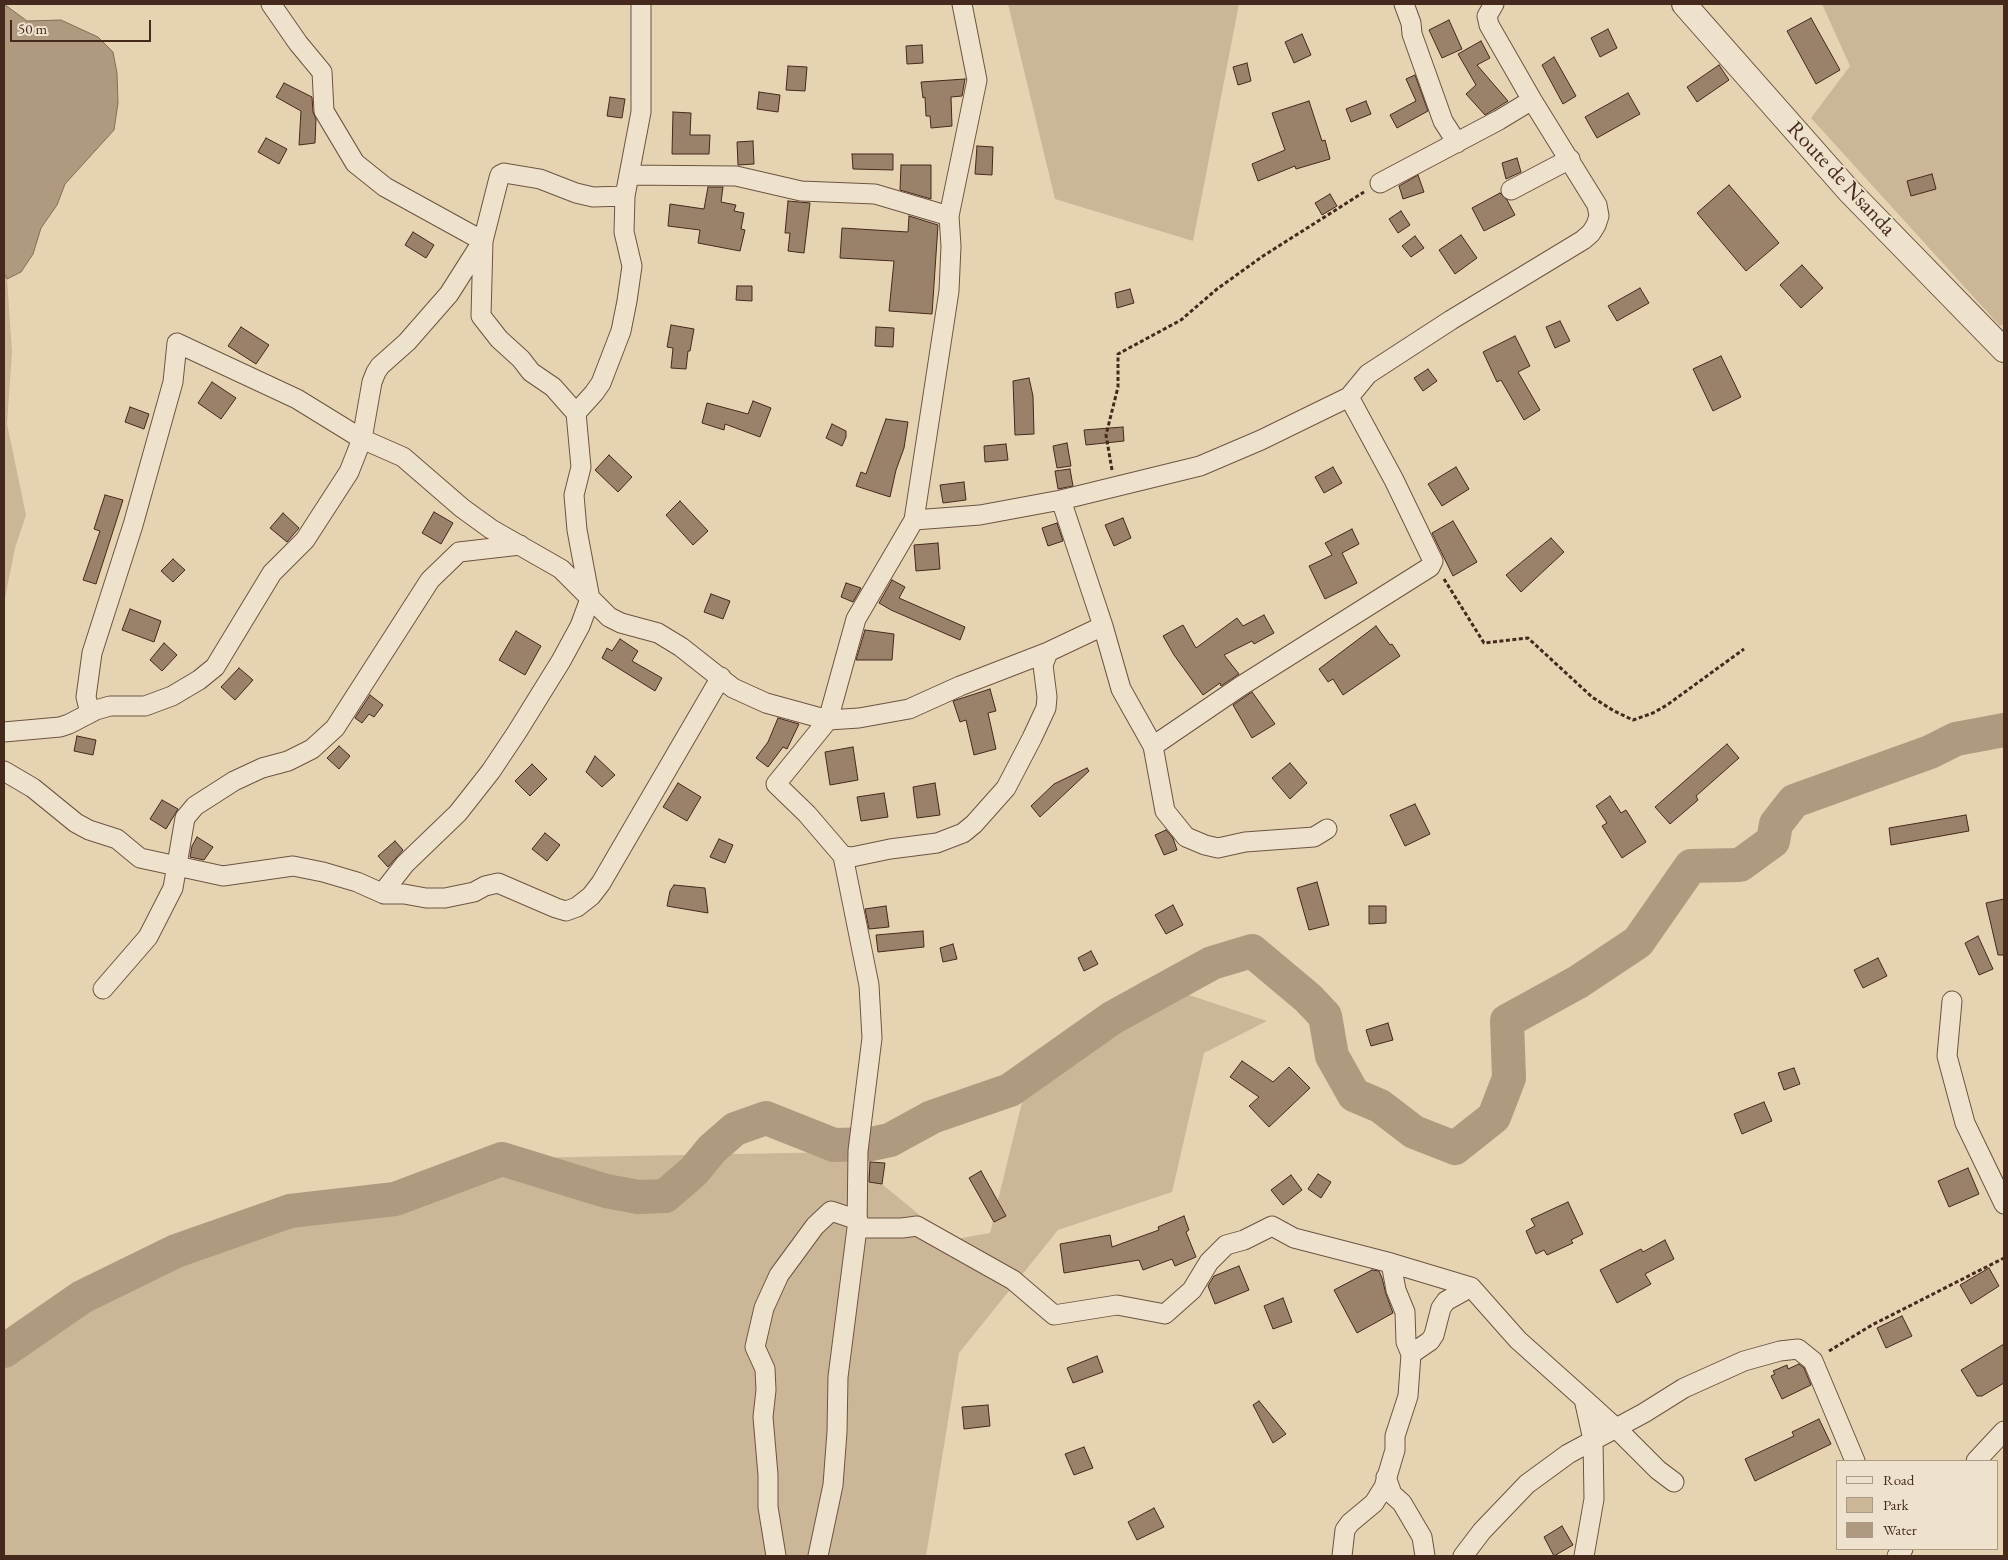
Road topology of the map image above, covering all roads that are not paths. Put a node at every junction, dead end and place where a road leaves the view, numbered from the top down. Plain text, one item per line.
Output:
1 (271, 4) edge
2 (641, 4) edge
3 (962, 4) edge
4 (1404, 4) edge
5 (1494, 4) edge
6 (1684, 4) edge
7 (1532, 100) junction
8 (1457, 143) junction
9 (1570, 158) junction
10 (628, 175) junction
11 (1380, 182) road end
12 (1510, 190) dead end
13 (625, 196) junction
14 (949, 216) junction
15 (483, 241) junction
16 (2004, 350) edge
17 (1349, 397) junction
18 (576, 413) junction
19 (362, 440) junction
20 (1061, 500) junction
21 (914, 520) junction
22 (520, 545) junction
23 (590, 599) junction
24 (1103, 626) junction
25 (1048, 652) junction
26 (721, 677) junction
27 (90, 713) junction
28 (828, 720) junction
29 (30, 730) junction
30 (4, 732) edge
31 (4, 743) edge
32 (1153, 746) junction
33 (4, 771) edge
34 (1327, 829) dead end
35 (842, 856) junction
36 (175, 866) junction
37 (384, 894) junction
38 (103, 989) dead end
39 (1952, 1001) dead end
40 (2004, 1204) edge
41 (857, 1224) junction
42 (1391, 1263) junction
43 (1470, 1287) junction
44 (1411, 1354) junction
45 (1584, 1399) junction
46 (1617, 1428) junction
47 (2004, 1431) edge
48 (1594, 1440) junction
49 (1855, 1460) edge
50 (1977, 1460) edge
51 (1386, 1477) junction
52 (1674, 1482) dead end
53 (776, 1556) edge
54 (818, 1556) edge
55 (1342, 1556) edge
56 (1425, 1556) edge
57 (1463, 1556) edge
58 (1584, 1556) edge

1 - 15 street
2 - 10 street
3 - 14 street
4 - 8 street
5 - 7 street
6 - 16 street, Route de Nsanda
7 - 8 street
7 - 9 street
8 - 11 street
9 - 12 street
9 - 17 street
10 - 13 street
10 - 14 street
13 - 15 street
13 - 18 street
14 - 21 street
15 - 18 street
15 - 19 street
17 - 20 street
17 - 32 street
18 - 23 street
19 - 22 street
19 - 27 street
19 - 27 street
20 - 21 street
20 - 24 street
21 - 28 street
22 - 23 street
22 - 36 street
23 - 26 street
23 - 37 street
24 - 25 street
24 - 32 street
25 - 28 street
25 - 35 street
26 - 28 street
26 - 37 street
27 - 29 street
28 - 35 street
29 - 30 street
29 - 31 street
32 - 34 street
33 - 36 street
35 - 41 street
36 - 37 street
36 - 38 street
39 - 40 street
41 - 42 street
41 - 53 street
41 - 54 street
42 - 43 street
42 - 44 street
43 - 44 street
43 - 45 street
44 - 51 street
45 - 46 street
45 - 48 street
46 - 48 street
46 - 49 street
46 - 52 street
47 - 50 street
48 - 57 street
48 - 58 street
51 - 55 street
51 - 56 street

